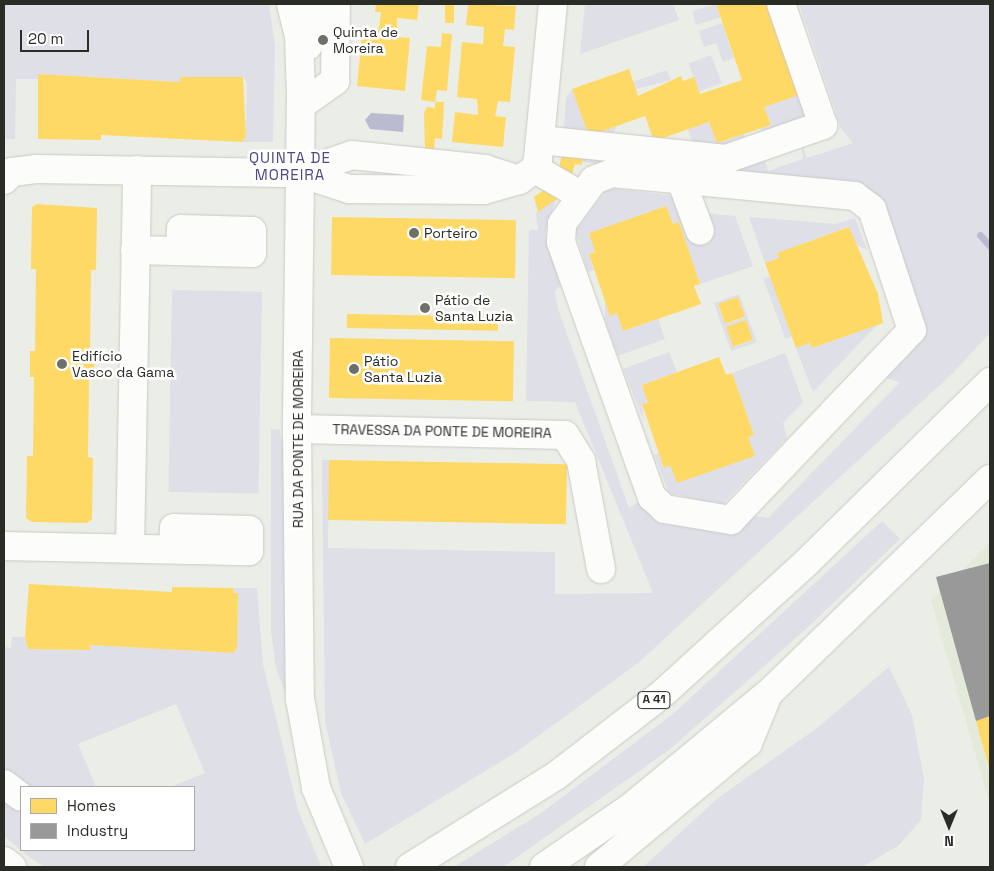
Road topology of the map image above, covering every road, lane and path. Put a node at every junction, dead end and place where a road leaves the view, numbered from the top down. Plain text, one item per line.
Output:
1 (291, 4) edge
2 (312, 4) edge
3 (336, 4) edge
4 (553, 4) edge
5 (781, 4) edge
6 (302, 99) junction
7 (540, 140) junction
8 (137, 170) junction
9 (300, 174) junction
10 (527, 175) junction
11 (4, 180) edge
12 (681, 180) junction
13 (582, 196) junction
14 (700, 231) dead end
15 (136, 250) junction
16 (180, 251) dead end
17 (990, 382) edge
18 (297, 429) junction
19 (990, 479) edge
20 (4, 546) edge
21 (130, 548) junction
22 (173, 549) dead end
23 (601, 569) dead end
24 (768, 694) junction
25 (4, 784) edge
26 (20, 796) edge
27 (4, 861) edge
28 (12, 867) edge
29 (349, 867) edge
30 (410, 867) edge
31 (544, 867) edge
32 (599, 867) edge

1 - 6 main road, RUA DA PONTE DE MOREIRA
2 - 6 main road
3 - 6 main road
4 - 7 main road
5 - 7 main road
6 - 9 main road, RUA DA PONTE DE MOREIRA
7 - 10 main road
8 - 9 main road
8 - 11 main road
8 - 15 main road
9 - 10 main road
9 - 18 main road, RUA DA PONTE DE MOREIRA
10 - 13 main road
12 - 13 main road
12 - 13 main road
12 - 14 main road
15 - 16 main road
15 - 21 main road
17 - 30 main road, A 41
18 - 23 main road, TRAVESSA DA PONTE DE MOREIRA
18 - 29 main road, RUA DA PONTE DE MOREIRA
19 - 24 main road
20 - 21 main road
21 - 22 main road
24 - 31 main road
24 - 32 main road
25 - 26 main road
27 - 28 main road

